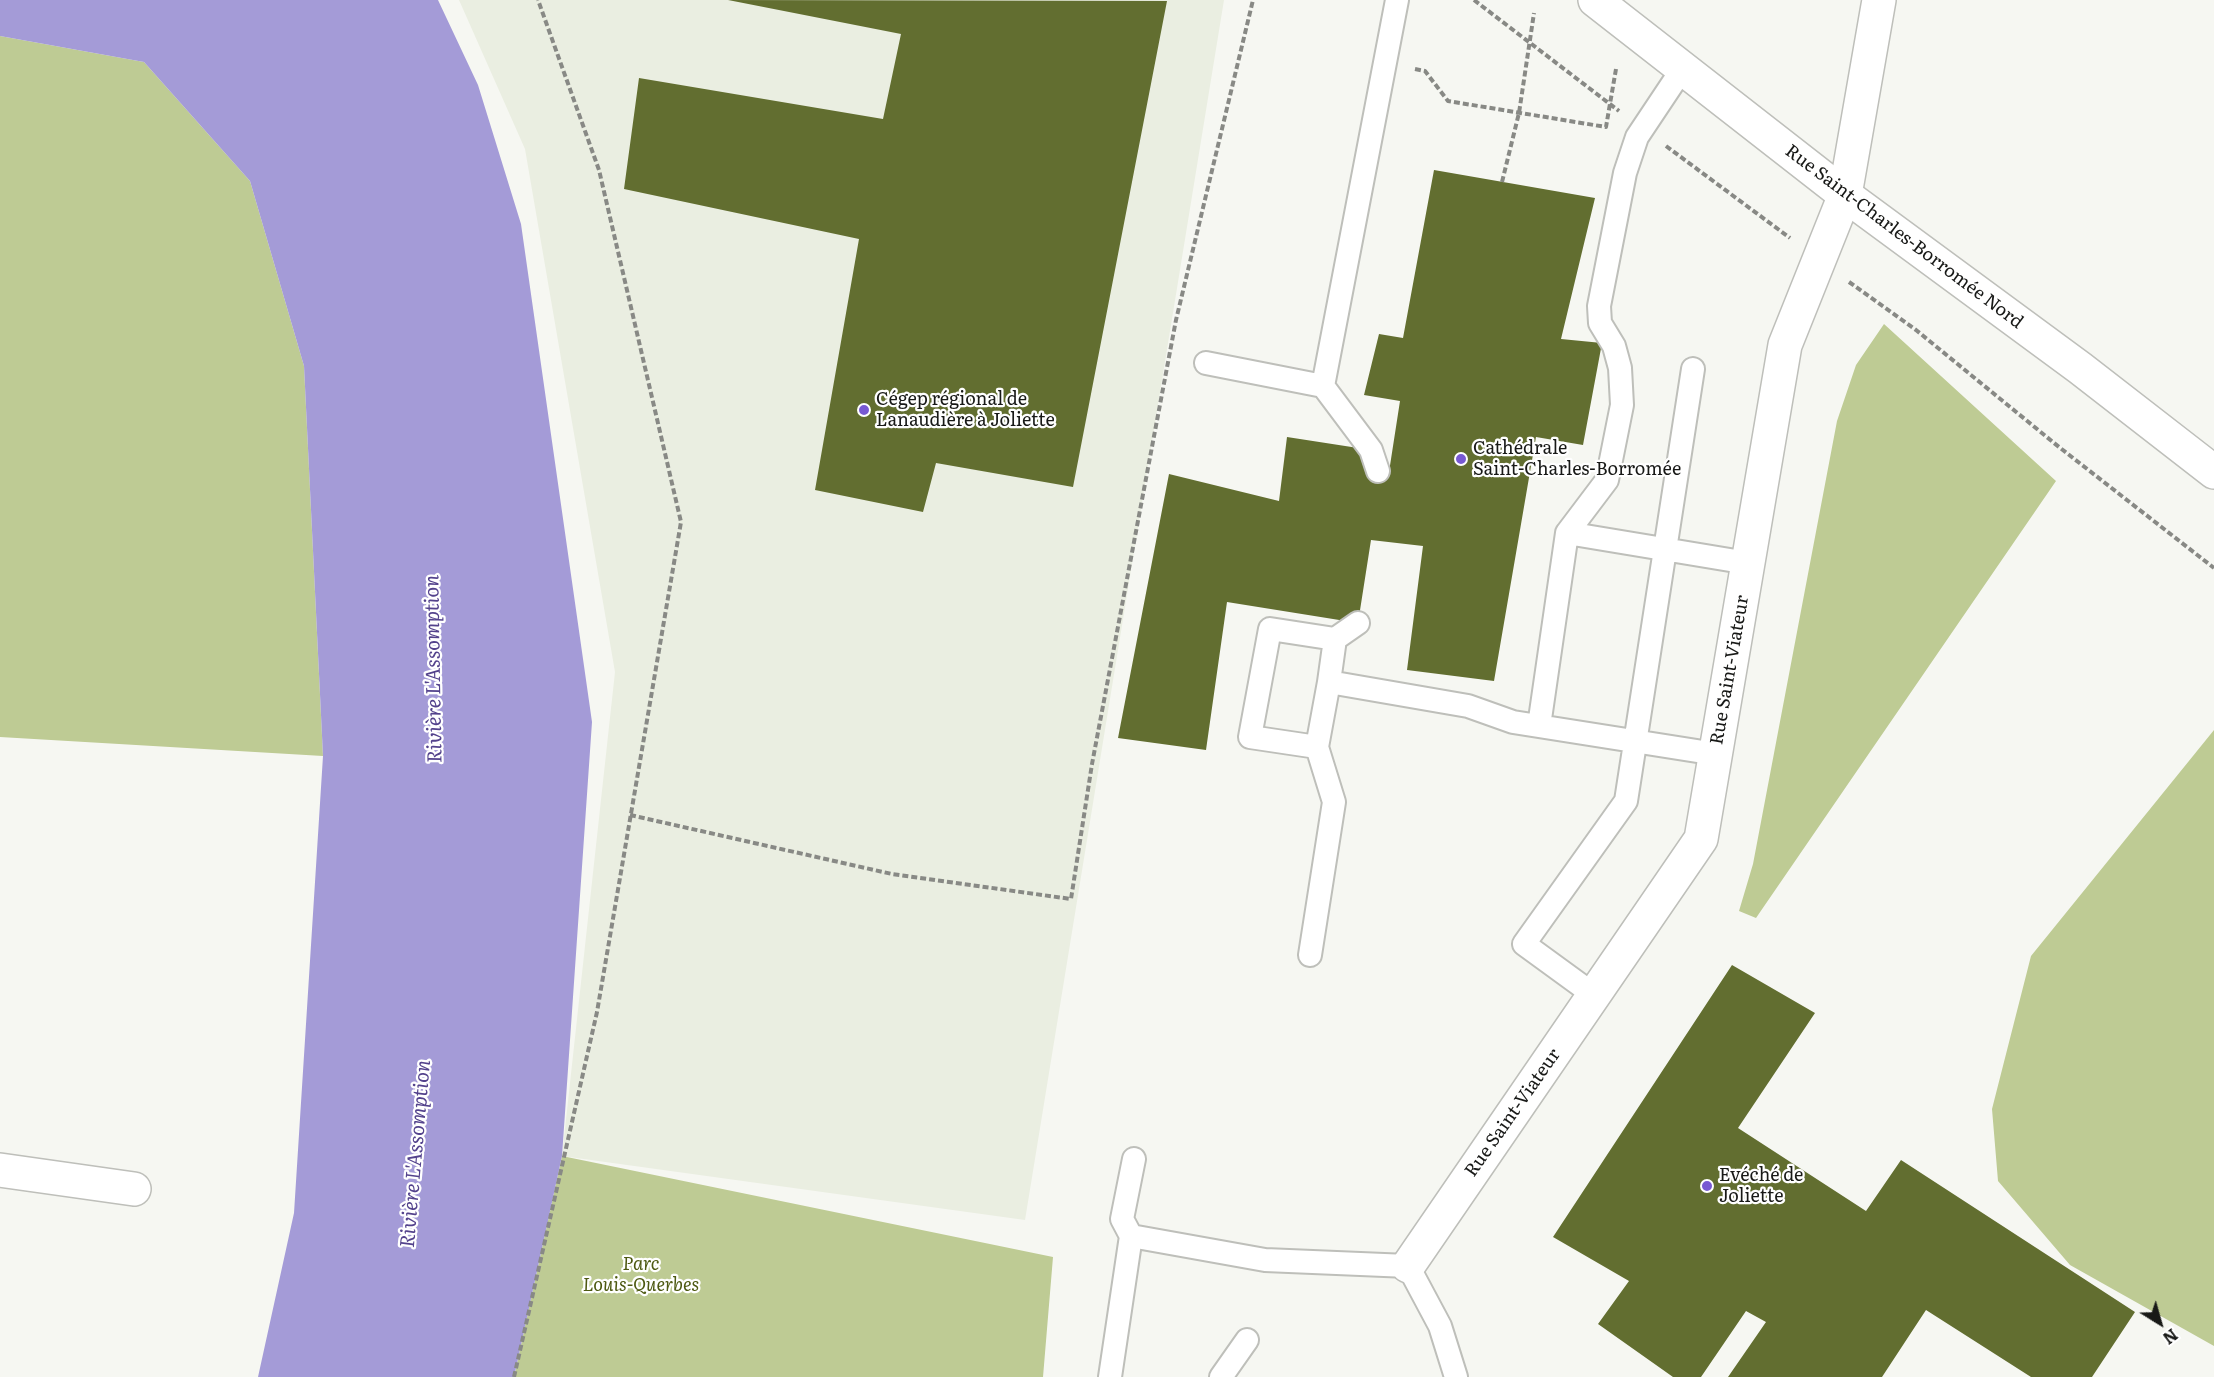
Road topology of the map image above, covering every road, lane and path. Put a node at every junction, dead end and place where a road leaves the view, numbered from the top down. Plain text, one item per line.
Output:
1 (538, 0) edge
2 (1253, 0) edge
3 (1396, 0) edge
4 (1595, 0) edge
5 (1879, 0) edge
6 (1533, 13) dead end
7 (1683, 68) junction
8 (1414, 69) dead end
9 (1616, 69) dead end
10 (1519, 113) junction
11 (1502, 182) dead end
12 (1845, 195) junction
13 (1206, 363) dead end
14 (1693, 369) dead end
15 (1323, 386) junction
16 (1378, 471) dead end
17 (2214, 471) edge
18 (1567, 533) junction
19 (1666, 549) junction
20 (1748, 563) junction
21 (1358, 623) dead end
22 (1335, 639) junction
23 (1329, 682) junction
24 (1539, 726) junction
25 (1636, 741) junction
26 (1317, 747) junction
27 (1716, 754) junction
28 (630, 815) junction
29 (1310, 955) dead end
30 (1594, 996) junction
31 (1134, 1159) dead end
32 (0, 1170) edge
33 (134, 1189) dead end
34 (1131, 1236) junction
35 (1408, 1266) junction
36 (1247, 1340) dead end
37 (514, 1377) edge
38 (1110, 1377) edge
39 (1221, 1377) edge
40 (1456, 1377) edge

1 - 28 path
2 - 28 path
3 - 15 lane
4 - 7 street, Rue Saint-Charles-Borromée Nord
5 - 12 street, Rue Saint-Viateur
6 - 10 path
7 - 12 street, Rue Saint-Charles-Borromée Nord
7 - 18 lane
8 - 10 path
9 - 10 path
10 - 11 path
12 - 17 street, Rue Saint-Charles-Borromée Nord
12 - 20 street, Rue Saint-Viateur
13 - 15 lane
14 - 19 lane
15 - 16 lane
18 - 19 lane
18 - 24 lane
19 - 20 lane
19 - 25 lane
20 - 27 street, Rue Saint-Viateur
21 - 22 lane
22 - 23 lane
22 - 26 lane
23 - 24 lane
23 - 26 lane
24 - 25 lane
25 - 27 lane
25 - 30 lane
26 - 29 lane
27 - 30 street, Rue Saint-Viateur
28 - 37 path
30 - 35 street, Rue Saint-Viateur
31 - 34 lane
32 - 33 street
34 - 35 lane
34 - 38 lane
35 - 40 lane
36 - 39 lane

